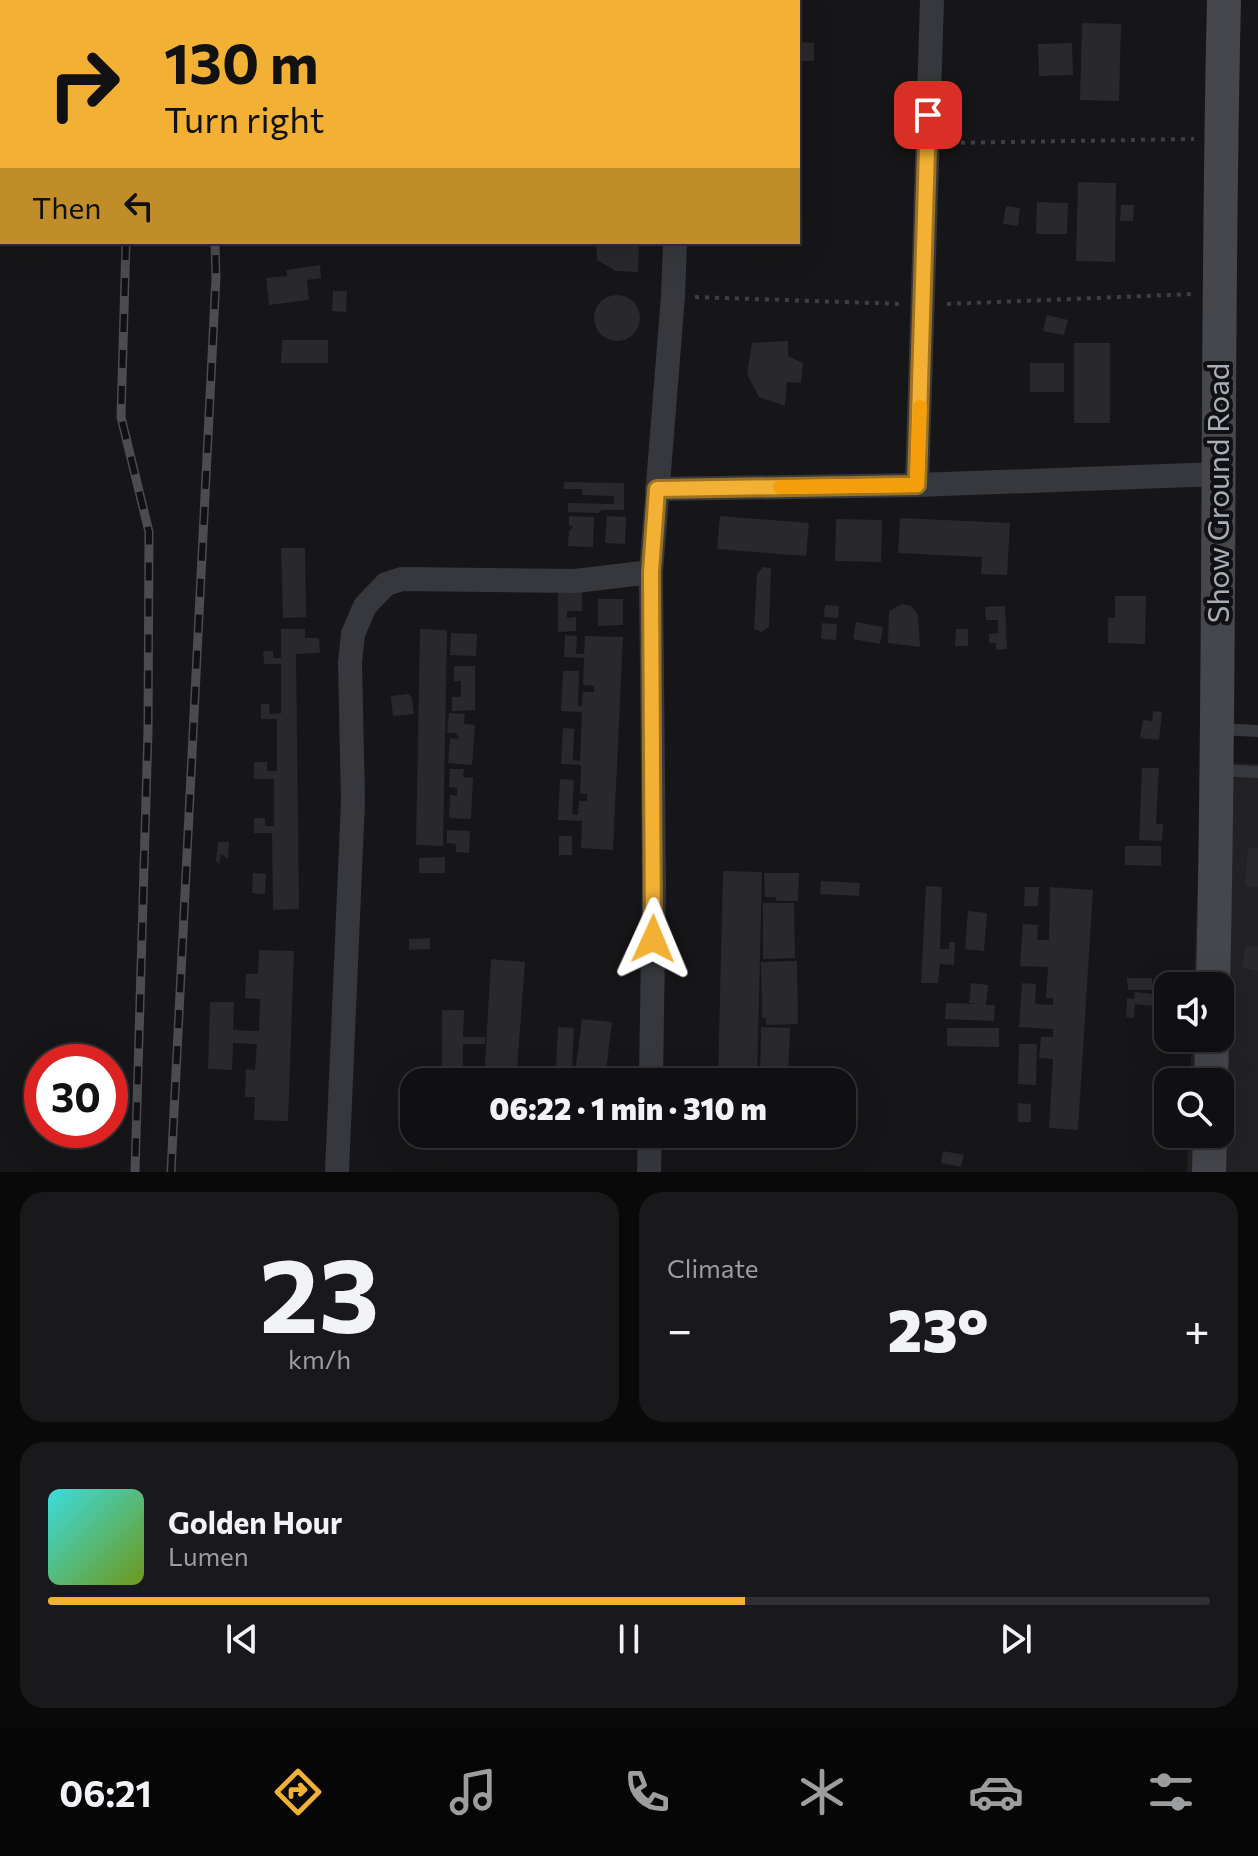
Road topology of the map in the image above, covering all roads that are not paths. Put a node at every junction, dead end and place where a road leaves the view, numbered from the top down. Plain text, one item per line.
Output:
1 (932, 0) edge
2 (1224, 0) edge
3 (675, 244) edge
4 (1219, 474) junction
5 (917, 485) junction
6 (657, 489) junction
7 (651, 572) junction
8 (1219, 729) junction
9 (1258, 731) edge
10 (1218, 770) junction
11 (1258, 772) edge
12 (1213, 972) edge
13 (651, 1068) edge
14 (650, 1148) edge
15 (1210, 1148) edge
16 (337, 1172) edge
17 (649, 1172) edge
18 (1209, 1172) edge

1 - 5 street
2 - 4 main road, Show Ground Road
3 - 6 street
4 - 5 street
4 - 8 main road, Show Ground Road
5 - 6 street
6 - 7 street
7 - 13 street
7 - 16 street
8 - 9 lane
8 - 10 main road, Show Ground Road
10 - 11 lane
10 - 12 main road, Show Ground Road
14 - 17 street
15 - 18 main road

